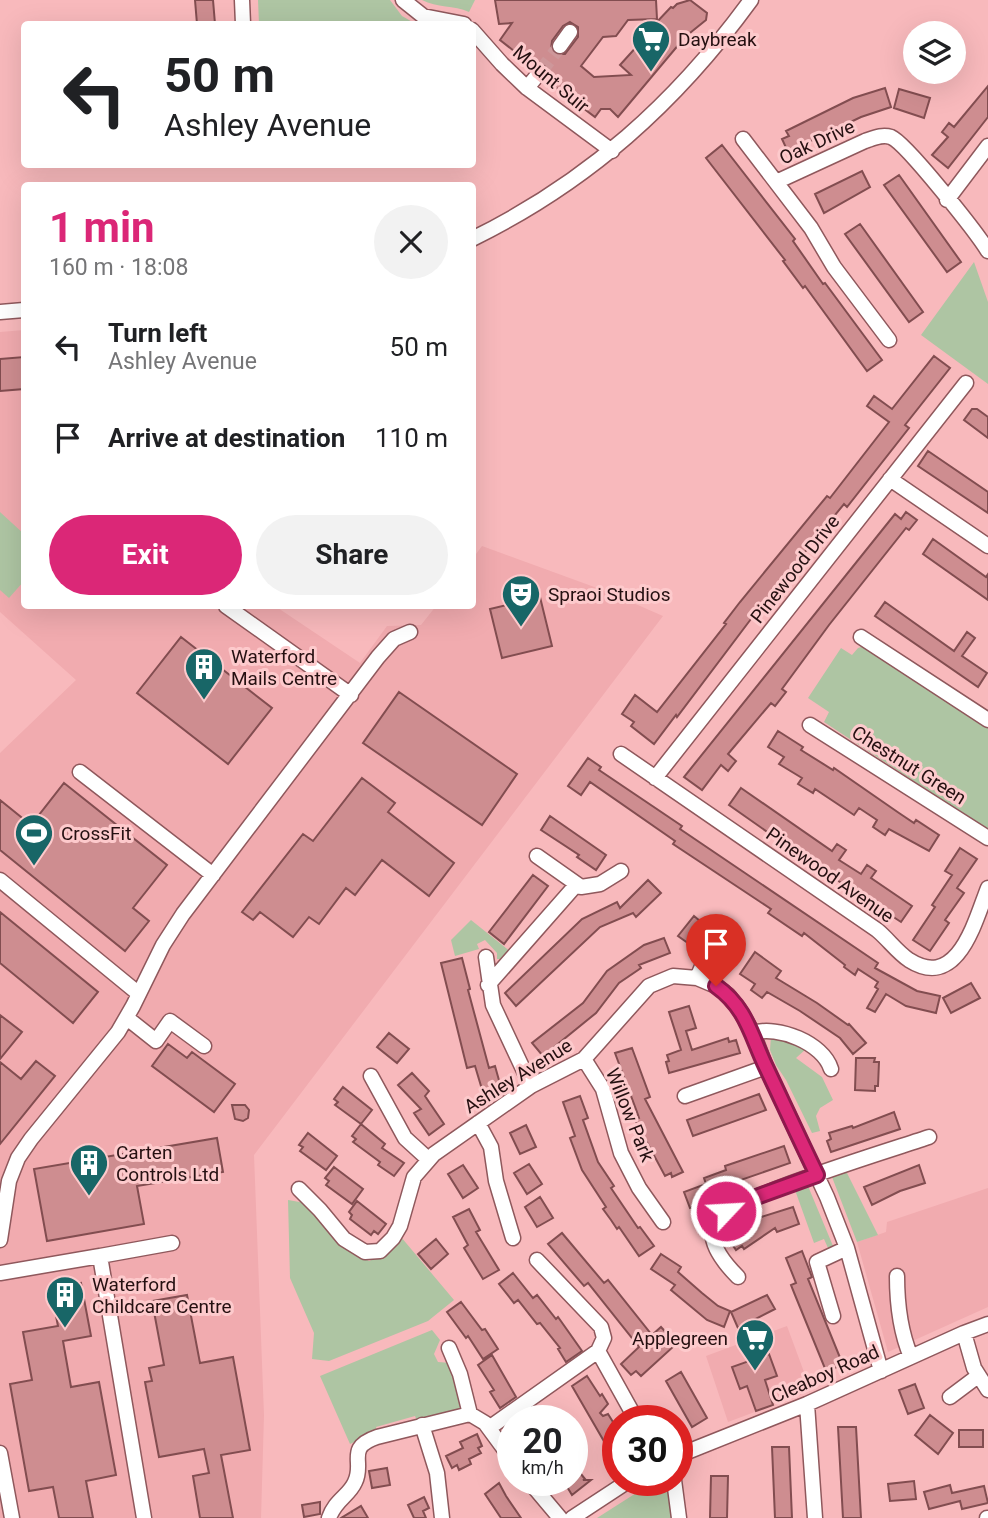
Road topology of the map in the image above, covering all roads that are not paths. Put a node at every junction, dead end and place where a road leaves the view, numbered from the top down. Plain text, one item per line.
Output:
1 (242, 0) edge
2 (403, 0) edge
3 (751, 0) edge
4 (243, 21) edge
5 (449, 21) edge
6 (570, 32) dead end
7 (476, 35) edge
8 (560, 46) tunnel mouth
9 (540, 72) tunnel mouth
10 (527, 88) junction
11 (743, 139) dead end
12 (988, 146) edge
13 (612, 151) junction
14 (776, 182) junction
15 (947, 200) junction
16 (476, 237) edge
17 (988, 251) edge
18 (21, 310) edge
19 (0, 312) edge
20 (889, 340) dead end
21 (966, 383) dead end
22 (890, 479) junction
23 (988, 546) edge
24 (230, 609) edge
25 (410, 632) dead end
26 (861, 637) dead end
27 (351, 695) junction
28 (988, 720) edge
29 (810, 725) dead end
30 (621, 754) dead end
31 (80, 772) dead end
32 (655, 778) junction
33 (988, 838) edge
34 (537, 856) dead end
35 (621, 871) dead end
36 (213, 875) junction
37 (0, 880) edge
38 (576, 885) junction
39 (988, 888) edge
40 (718, 946) dead end
41 (486, 957) dead end
42 (697, 978) junction
43 (488, 985) junction
44 (139, 994) junction
45 (127, 1018) junction
46 (753, 1033) junction
47 (204, 1046) dead end
48 (584, 1059) junction
49 (766, 1067) junction
50 (831, 1069) dead end
51 (371, 1076) dead end
52 (531, 1086) junction
53 (685, 1096) dead end
54 (478, 1123) junction
55 (929, 1138) dead end
56 (428, 1160) junction
57 (817, 1175) junction
58 (299, 1189) dead end
59 (2, 1209) edge
60 (663, 1222) dead end
61 (513, 1238) dead end
62 (0, 1240) edge
63 (172, 1243) dead end
64 (847, 1248) junction
65 (100, 1256) junction
66 (537, 1260) dead end
67 (0, 1273) edge
68 (897, 1276) dead end
69 (738, 1277) dead end
70 (833, 1316) dead end
71 (988, 1324) edge
72 (964, 1333) junction
73 (449, 1348) dead end
74 (598, 1351) junction
75 (911, 1357) junction
76 (881, 1371) junction
77 (978, 1376) junction
78 (988, 1390) edge
79 (950, 1397) dead end
80 (807, 1404) junction
81 (628, 1405) edge
82 (470, 1413) junction
83 (422, 1425) junction
84 (489, 1429) junction
85 (497, 1440) edge
86 (693, 1450) edge
87 (0, 1453) edge
88 (541, 1496) edge
89 (606, 1496) edge
90 (676, 1496) edge
91 (12, 1518) edge
92 (144, 1518) edge
93 (329, 1518) edge
94 (442, 1518) edge
95 (560, 1518) edge
96 (572, 1518) edge
97 (679, 1518) edge
98 (815, 1518) edge

1 - 4 street
2 - 5 street
3 - 13 street
6 - 8 street
7 - 10 street, Mount Suir
9 - 10 street
10 - 13 street, Mount Suir
11 - 14 street, Oak Drive
12 - 15 street
13 - 16 street
14 - 15 street, Oak Drive
14 - 20 street, Oak Drive
15 - 17 street, Oak Drive
18 - 19 street
21 - 22 street, Pinewood Drive
22 - 23 street
22 - 32 street, Pinewood Drive
24 - 27 street
25 - 27 street
26 - 28 street
27 - 36 street
29 - 33 street, Chestnut Green
30 - 32 street, Pinewood Avenue
31 - 36 street
32 - 39 street, Pinewood Avenue
34 - 38 street
35 - 38 street
36 - 44 street
37 - 44 street
38 - 43 street
40 - 42 street
41 - 43 street
42 - 46 street
42 - 48 street, Ashley Avenue
43 - 52 street
44 - 45 street
45 - 47 street
45 - 59 street
46 - 49 street
46 - 50 street
48 - 52 street, Ashley Avenue
48 - 60 street, Willow Park
49 - 53 street
49 - 57 street
51 - 56 street
52 - 54 street, Ashley Avenue
54 - 56 street, Ashley Avenue
54 - 61 street
55 - 57 street
56 - 58 street, Ashley Avenue
57 - 64 street
57 - 69 street
59 - 62 street
63 - 65 street
64 - 70 street
64 - 76 street
65 - 67 street
65 - 92 street
66 - 74 street
68 - 75 street
71 - 72 street, Cleaboy Road
72 - 75 street, Cleaboy Road
72 - 77 street
73 - 82 street
74 - 81 street
74 - 84 street
75 - 76 street, Cleaboy Road
76 - 80 street, Cleaboy Road
77 - 78 street
77 - 79 street
80 - 86 street, Cleaboy Road
80 - 98 street
82 - 83 street
82 - 84 street
83 - 93 street
83 - 94 street
84 - 85 street
87 - 91 street
88 - 95 street
89 - 96 street
90 - 97 street

